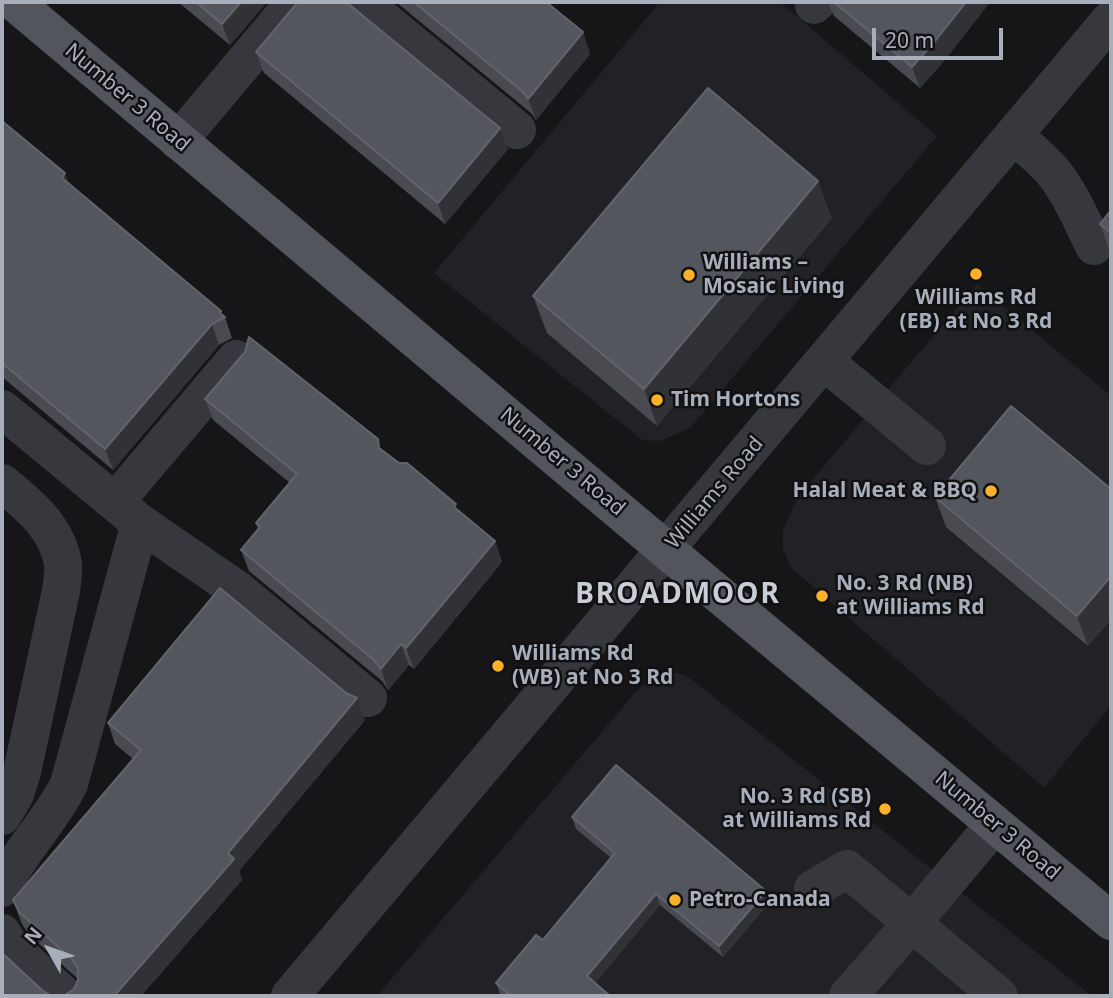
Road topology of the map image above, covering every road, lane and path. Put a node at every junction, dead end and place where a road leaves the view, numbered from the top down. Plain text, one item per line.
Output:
1 (14, 2) edge
2 (295, 2) edge
3 (362, 2) edge
4 (1111, 19) edge
5 (517, 131) dead end
6 (1014, 135) junction
7 (178, 141) junction
8 (1094, 246) dead end
9 (236, 359) edge
10 (825, 362) junction
11 (2, 409) edge
12 (927, 446) dead end
13 (2, 482) edge
14 (127, 512) junction
15 (666, 551) junction
16 (368, 698) dead end
17 (2, 816) edge
18 (995, 824) junction
19 (2, 888) edge
20 (813, 889) dead end
21 (1111, 920) edge
22 (912, 923) junction
23 (2, 933) edge
24 (65, 996) edge
25 (290, 996) edge
26 (848, 996) edge
27 (999, 996) edge

1 - 7 main road, Number 3 Road
2 - 7 street
3 - 5 street
4 - 6 street, Williams Road
6 - 8 street
6 - 10 street, Williams Road
7 - 15 main road, Number 3 Road
9 - 14 street
10 - 12 street
10 - 15 street, Williams Road
11 - 14 street
13 - 17 street
14 - 16 street
14 - 19 street
15 - 18 main road, Number 3 Road
15 - 25 street, Williams Road
18 - 21 main road, Number 3 Road
18 - 22 street
20 - 22 street
22 - 26 street
22 - 27 street
23 - 24 street

